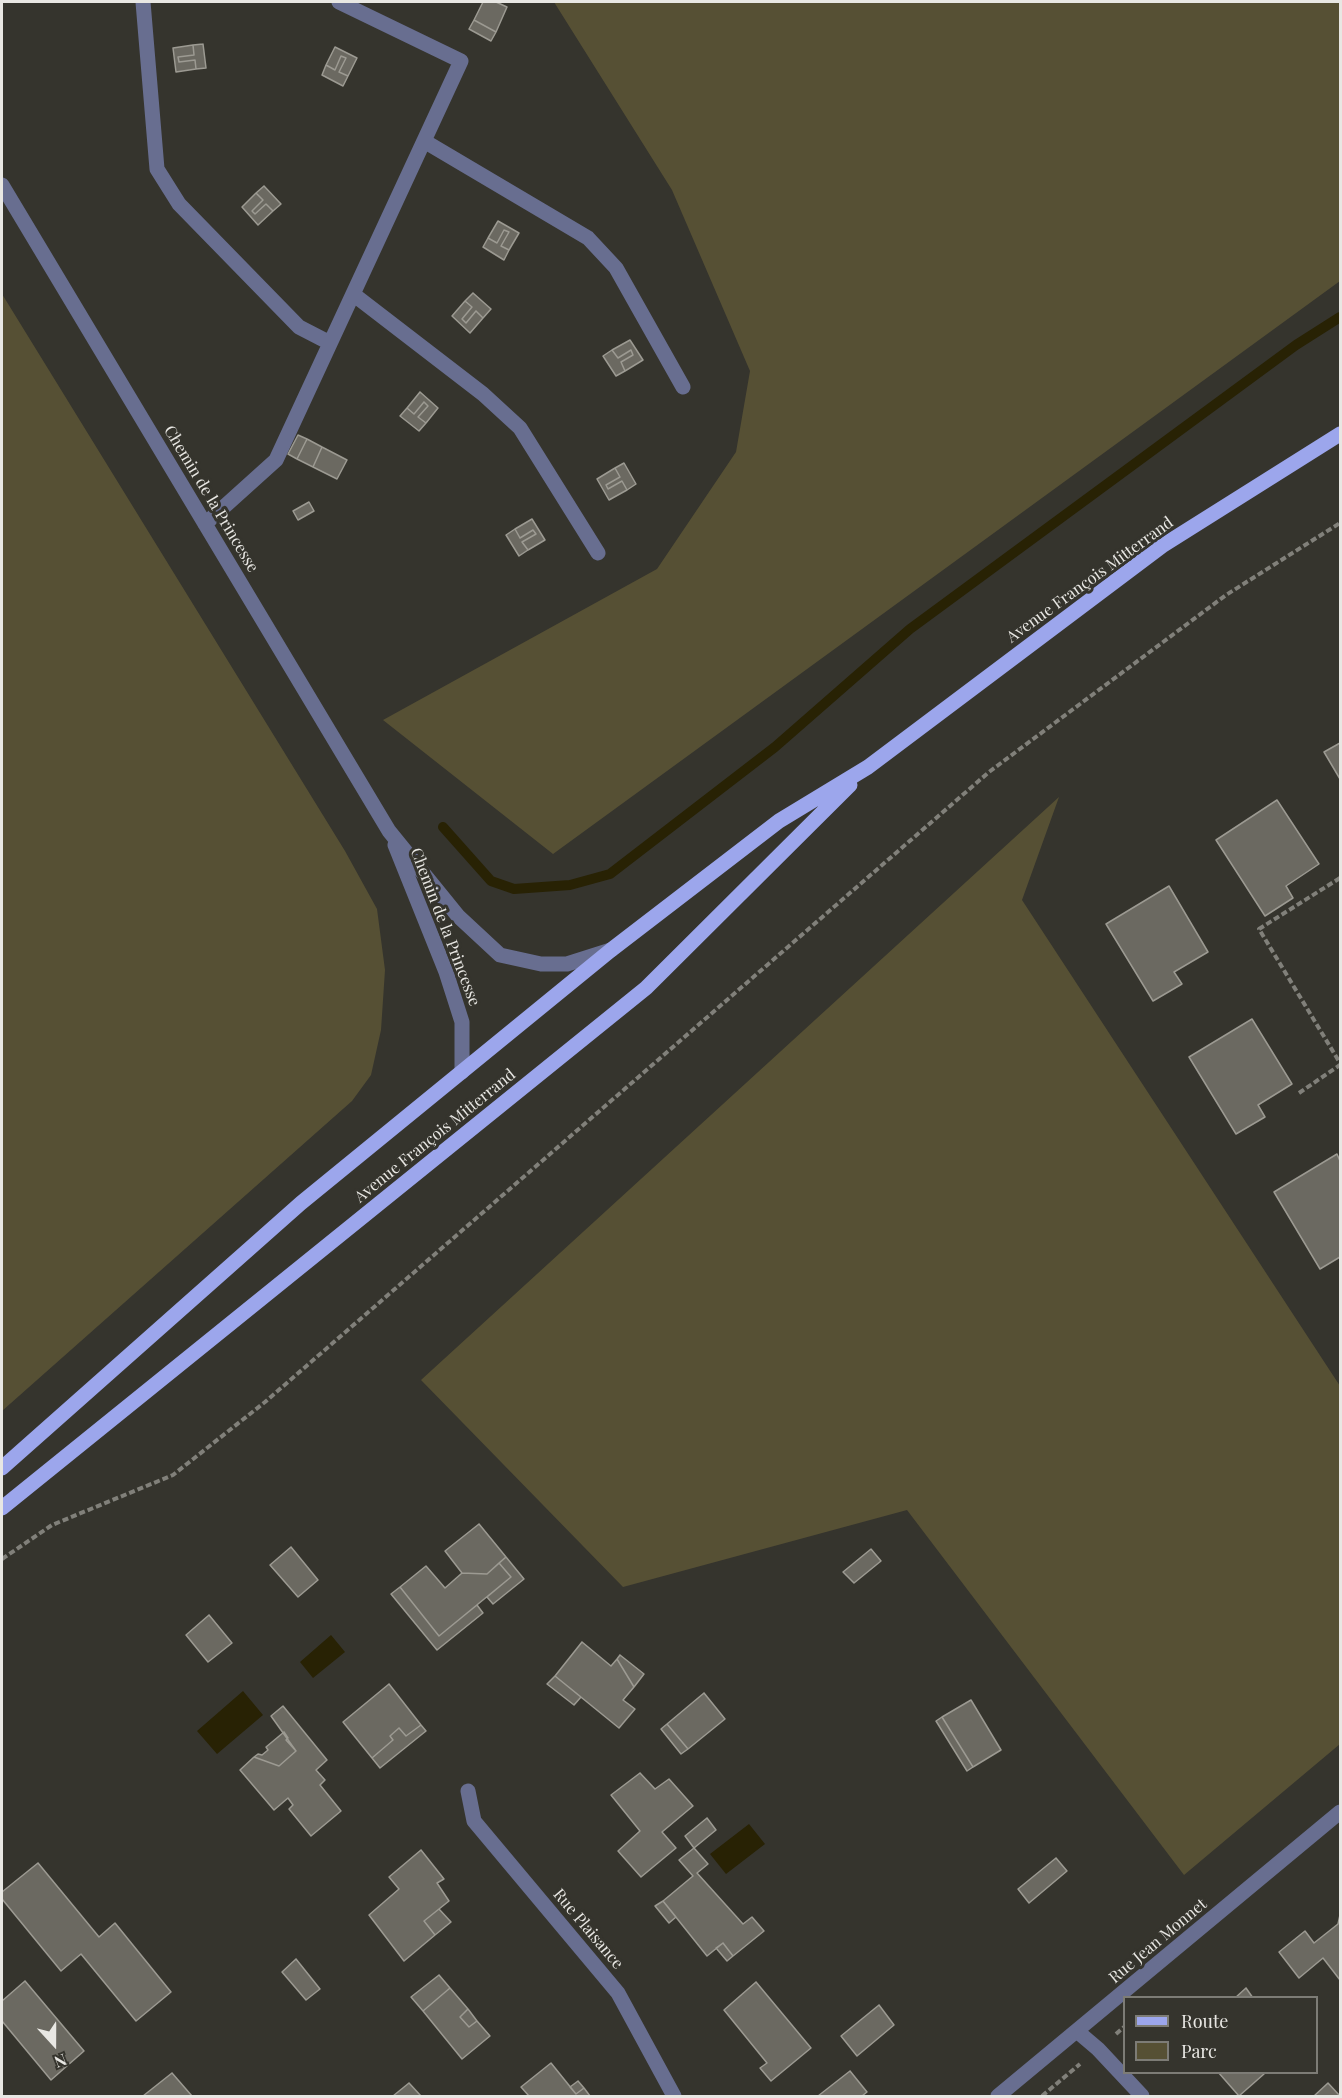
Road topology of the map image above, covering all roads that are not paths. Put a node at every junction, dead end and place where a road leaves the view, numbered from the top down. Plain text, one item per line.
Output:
1 (143, 2) edge
2 (339, 2) edge
3 (424, 141) junction
4 (2, 185) edge
5 (353, 294) junction
6 (330, 343) junction
7 (683, 387) dead end
8 (1341, 434) edge
9 (205, 524) junction
10 (598, 553) dead end
11 (868, 767) junction
12 (389, 831) junction
13 (610, 950) junction
14 (462, 1072) junction
15 (2, 1468) edge
16 (2, 1508) edge
17 (468, 1791) dead end
18 (1341, 1812) edge
19 (1078, 2032) junction
20 (674, 2097) edge
21 (998, 2097) edge
22 (1142, 2097) edge

1 - 6 street
2 - 3 street
3 - 5 street
3 - 7 street
4 - 9 street, Chemin de la Princesse
5 - 6 street
5 - 10 street
6 - 9 street
8 - 11 main road, Avenue François Mitterrand
9 - 12 street, Chemin de la Princesse
11 - 13 main road, Avenue François Mitterrand
11 - 16 main road, Avenue François Mitterrand
12 - 13 street, Chemin de la Princesse
12 - 14 street, Chemin de la Princesse
13 - 14 main road, Avenue François Mitterrand
14 - 15 main road, Avenue François Mitterrand
17 - 20 street, Rue Plaisance
18 - 19 street, Rue Jean Monnet
19 - 21 street, Rue Jean Monnet
19 - 22 street

